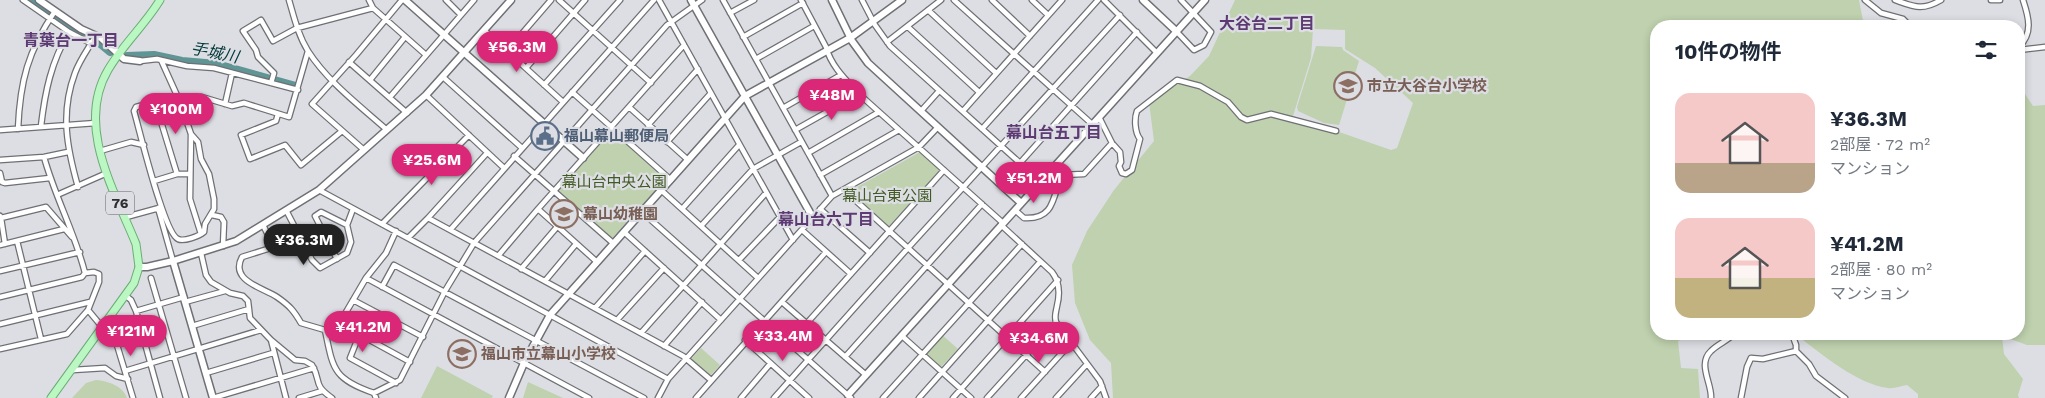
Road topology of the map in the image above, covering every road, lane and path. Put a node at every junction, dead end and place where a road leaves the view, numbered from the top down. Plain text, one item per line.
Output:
1 (23, 0) edge
2 (39, 0) edge
3 (160, 0) edge
4 (289, 0) edge
5 (369, 0) edge
6 (403, 0) edge
7 (446, 0) edge
8 (474, 0) edge
9 (512, 0) edge
10 (551, 0) edge
11 (560, 0) edge
12 (585, 0) edge
13 (620, 0) edge
14 (654, 0) edge
15 (659, 0) edge
16 (702, 0) edge
17 (723, 0) edge
18 (754, 0) edge
19 (832, 0) edge
20 (862, 0) edge
21 (902, 0) edge
22 (941, 0) edge
23 (954, 0) edge
24 (992, 0) edge
25 (1032, 0) edge
26 (1062, 0) edge
27 (1098, 0) edge
28 (1104, 0) edge
29 (1144, 0) edge
30 (1181, 0) edge
31 (1205, 0) edge
32 (1865, 0) edge
33 (1895, 0) edge
34 (1941, 0) edge
35 (1991, 0) edge
36 (2000, 0) edge
37 (2023, 0) edge
38 (802, 2) edge
39 (692, 3) edge
40 (373, 8) junction
41 (928, 10) junction
42 (55, 11) junction
43 (574, 13) junction
44 (730, 13) junction
45 (1194, 13) junction
46 (461, 15) junction
47 (1048, 15) junction
48 (1120, 15) junction
49 (50, 18) junction
50 (386, 20) junction
51 (1904, 20) edge
52 (671, 22) junction
53 (873, 22) junction
54 (814, 26) junction
55 (908, 27) junction
56 (297, 28) junction
57 (484, 30) junction
58 (593, 30) junction
59 (1176, 31) junction
60 (70, 32) junction
61 (1137, 32) junction
62 (96, 35) junction
63 (443, 35) junction
64 (743, 36) junction
65 (1030, 36) junction
66 (405, 37) junction
67 (850, 38) junction
68 (2025, 40) edge
69 (887, 42) junction
70 (92, 44) junction
71 (684, 45) junction
72 (612, 47) junction
73 (2045, 47) edge
74 (2025, 49) edge
75 (308, 51) junction
76 (507, 51) junction
77 (827, 51) junction
78 (465, 53) junction
79 (1157, 53) junction
80 (118, 54) junction
81 (1013, 54) junction
82 (426, 55) junction
83 (756, 59) junction
84 (161, 60) junction
85 (140, 62) joint
86 (349, 62) junction
87 (632, 65) junction
88 (526, 68) junction
89 (698, 69) junction
90 (232, 73) junction
91 (996, 73) junction
92 (1034, 73) junction
93 (841, 75) junction
94 (443, 77) junction
95 (370, 80) junction
96 (332, 81) junction
97 (271, 83) junction
98 (651, 83) junction
99 (769, 83) junction
100 (544, 85) junction
101 (1052, 89) junction
102 (298, 90) junction
103 (939, 91) junction
104 (572, 92) junction
105 (979, 92) junction
106 (711, 93) junction
107 (426, 94) junction
108 (859, 94) junction
109 (177, 96) junction
110 (745, 96) junction
111 (390, 97) junction
112 (155, 102) junction
113 (180, 102) junction
114 (563, 102) junction
115 (225, 104) junction
116 (1071, 106) junction
117 (629, 107) junction
118 (783, 108) junction
119 (592, 110) junction
120 (921, 111) junction
121 (963, 111) junction
122 (879, 112) junction
123 (407, 113) junction
124 (278, 114) junction
125 (1099, 117) junction
126 (725, 119) junction
127 (96, 123) junction
128 (544, 123) junction
129 (66, 124) junction
130 (1092, 124) junction
131 (648, 125) junction
132 (42, 126) junction
133 (612, 127) junction
134 (938, 127) junction
135 (18, 128) junction
136 (982, 129) junction
137 (0, 130) edge
138 (386, 130) junction
139 (795, 130) junction
140 (899, 130) junction
141 (342, 131) junction
142 (1336, 131) dead end
143 (191, 134) junction
144 (469, 135) junction
145 (564, 140) junction
146 (667, 142) junction
147 (802, 142) junction
148 (1112, 144) junction
149 (144, 145) junction
150 (739, 145) junction
151 (1001, 146) junction
152 (919, 147) junction
153 (522, 148) junction
154 (364, 150) junction
155 (100, 151) junction
156 (68, 152) junction
157 (487, 153) junction
158 (808, 153) junction
159 (777, 155) junction
160 (514, 156) junction
161 (44, 157) junction
162 (583, 158) junction
163 (0, 160) edge
164 (688, 160) junction
165 (1020, 163) junction
166 (982, 166) junction
167 (1053, 167) junction
168 (504, 168) junction
169 (753, 168) junction
170 (944, 170) junction
171 (0, 173) edge
172 (107, 173) junction
173 (177, 174) junction
174 (189, 174) junction
175 (535, 174) junction
176 (820, 175) junction
177 (1061, 175) junction
178 (50, 178) junction
179 (671, 180) junction
180 (154, 181) junction
181 (1040, 181) junction
182 (78, 187) junction
183 (964, 188) junction
184 (319, 190) junction
185 (554, 190) junction
186 (661, 190) junction
187 (844, 190) junction
188 (766, 193) junction
189 (57, 195) junction
190 (832, 196) junction
191 (1021, 202) junction
192 (982, 204) junction
193 (160, 208) junction
194 (353, 209) junction
195 (682, 209) junction
196 (820, 209) junction
197 (538, 210) junction
198 (1014, 210) junction
199 (287, 212) junction
200 (642, 212) junction
201 (212, 215) junction
202 (0, 217) edge
203 (126, 217) junction
204 (780, 217) junction
205 (428, 218) junction
206 (813, 218) junction
207 (382, 224) junction
208 (1002, 224) junction
209 (263, 225) junction
210 (347, 225) junction
211 (701, 226) junction
212 (557, 227) junction
213 (64, 229) junction
214 (451, 229) junction
215 (802, 230) junction
216 (888, 230) junction
217 (396, 232) junction
218 (624, 232) junction
219 (201, 234) junction
220 (408, 238) junction
221 (74, 239) junction
222 (793, 240) junction
223 (17, 241) junction
224 (474, 243) junction
225 (613, 243) junction
226 (720, 243) junction
227 (3, 244) edge
228 (576, 244) junction
229 (1022, 244) junction
230 (223, 246) junction
231 (908, 248) junction
232 (645, 251) junction
233 (80, 252) junction
234 (826, 252) junction
235 (201, 253) junction
236 (870, 254) junction
237 (498, 256) junction
238 (337, 259) junction
239 (739, 260) junction
240 (172, 261) junction
241 (597, 262) junction
242 (1040, 262) junction
243 (701, 264) junction
244 (927, 265) junction
245 (23, 266) junction
246 (460, 266) junction
247 (139, 267) junction
248 (664, 268) junction
249 (521, 269) junction
250 (0, 271) edge
251 (85, 273) junction
252 (851, 274) junction
253 (151, 278) dead end
254 (366, 278) junction
255 (758, 278) junction
256 (1058, 280) junction
257 (544, 281) junction
258 (683, 285) junction
259 (947, 286) junction
260 (382, 287) junction
261 (29, 290) junction
262 (226, 291) junction
263 (445, 291) junction
264 (568, 293) junction
265 (126, 296) junction
266 (0, 297) edge
267 (740, 299) junction
268 (185, 300) junction
269 (353, 300) junction
270 (90, 302) junction
271 (702, 302) junction
272 (782, 302) junction
273 (159, 304) junction
274 (969, 304) junction
275 (594, 308) junction
276 (249, 309) junction
277 (88, 310) junction
278 (136, 311) junction
279 (35, 315) junction
280 (433, 315) junction
281 (550, 315) junction
282 (136, 318) junction
283 (342, 319) junction
284 (617, 320) junction
285 (721, 320) junction
286 (765, 320) junction
287 (988, 320) junction
288 (1056, 322) junction
289 (807, 323) junction
290 (0, 324) edge
291 (192, 326) junction
292 (103, 328) junction
293 (261, 330) junction
294 (325, 330) junction
295 (641, 333) junction
296 (902, 336) junction
297 (423, 337) junction
298 (1007, 338) junction
299 (41, 339) junction
300 (270, 340) junction
301 (537, 340) junction
302 (745, 340) junction
303 (1726, 340) edge
304 (1794, 340) edge
305 (827, 341) junction
306 (356, 343) junction
307 (1071, 343) junction
308 (664, 346) junction
309 (0, 349) edge
310 (199, 349) junction
311 (1796, 351) junction
312 (273, 353) junction
313 (922, 354) junction
314 (1026, 355) junction
315 (173, 356) junction
316 (845, 357) junction
317 (687, 358) junction
318 (810, 360) junction
319 (410, 362) junction
320 (150, 363) junction
321 (524, 363) junction
322 (770, 364) junction
323 (1087, 364) junction
324 (314, 368) junction
325 (73, 370) junction
326 (125, 371) junction
327 (942, 372) junction
328 (1045, 372) junction
329 (206, 373) junction
330 (866, 375) junction
331 (280, 378) junction
332 (668, 379) junction
333 (128, 380) junction
334 (711, 380) junction
335 (790, 381) junction
336 (396, 382) junction
337 (1102, 386) junction
338 (961, 389) junction
339 (322, 391) junction
340 (375, 396) edge
341 (849, 397) edge
342 (51, 398) edge
343 (133, 398) edge
344 (160, 398) edge
345 (186, 398) edge
346 (213, 398) edge
347 (286, 398) edge
348 (300, 398) edge
349 (332, 398) edge
350 (509, 398) edge
351 (589, 398) edge
352 (644, 398) edge
353 (658, 398) edge
354 (696, 398) edge
355 (741, 398) edge
356 (774, 398) edge
357 (808, 398) edge
358 (883, 398) edge
359 (919, 398) edge
360 (953, 398) edge
361 (971, 398) edge
362 (988, 398) edge
363 (1021, 398) edge
364 (1056, 398) edge
365 (1091, 398) edge
366 (1106, 398) edge
367 (1711, 398) edge
368 (1741, 398) edge
369 (1845, 398) edge

1 - 49 street
2 - 42 street
3 - 80 main road, 76
4 - 56 street
5 - 40 street
6 - 50 street
6 - 63 street
7 - 46 street
8 - 46 street
9 - 57 street
10 - 76 street
11 - 43 street
12 - 43 street
13 - 58 street
14 - 72 street
15 - 52 street
16 - 39 street
17 - 44 street
18 - 44 street
19 - 67 street
20 - 53 street
21 - 53 street
22 - 41 street
23 - 81 street
24 - 65 street
25 - 47 street
26 - 47 street
27 - 92 street
28 - 48 street
29 - 59 street
30 - 45 street
31 - 45 street
32 - 51 street
33 - 34 street
35 - 36 street
37 - 68 street
38 - 54 street
38 - 64 street
39 - 52 street
39 - 110 street
40 - 50 street
40 - 56 street
41 - 55 street
41 - 91 street
42 - 49 street
42 - 62 street
43 - 58 street
43 - 88 street
44 - 64 street
45 - 59 street
45 - 59 street
46 - 63 street
47 - 65 street
48 - 61 street
48 - 101 street
49 - 60 street
49 - 135 street
50 - 66 street
50 - 86 street
52 - 71 street
52 - 87 street
53 - 67 street
53 - 69 street
54 - 77 street
54 - 83 street
55 - 69 street
55 - 105 street
56 - 75 street
56 - 97 street
57 - 76 street
57 - 78 street
58 - 72 street
58 - 100 street
59 - 79 street
60 - 70 street
60 - 132 street
61 - 79 street
61 - 116 street
62 - 70 street
62 - 80 street
63 - 78 street
63 - 82 street
64 - 83 street
65 - 81 street
66 - 82 street
66 - 95 street
67 - 77 street
67 - 120 street
69 - 103 street
70 - 129 street
71 - 89 street
71 - 98 street
72 - 87 street
72 - 104 street
73 - 74 street
75 - 96 street
75 - 102 street
76 - 88 street
77 - 93 street
77 - 99 street
78 - 94 street
78 - 128 street
79 - 125 street
80 - 85 street
80 - 127 main road, 76
81 - 91 street
81 - 92 street
82 - 111 street
83 - 99 street
84 - 85 street
84 - 90 street
84 - 109 street
86 - 95 street
86 - 96 street
87 - 98 street
87 - 119 street
88 - 100 street
89 - 106 street
89 - 131 street
90 - 97 street
90 - 115 street
91 - 105 street
92 - 101 street
92 - 136 street
93 - 108 street
93 - 118 street
94 - 107 street
94 - 153 street
95 - 111 street
96 - 138 street
96 - 141 street
97 - 102 street
98 - 117 street
99 - 110 street
99 - 118 street
100 - 114 street
101 - 116 street
101 - 151 street
102 - 124 street
103 - 120 street
103 - 121 street
104 - 114 street
104 - 119 street
105 - 121 street
106 - 126 street
106 - 146 street
107 - 123 street
107 - 144 street
108 - 122 street
108 - 139 street
109 - 112 street
109 - 113 street
110 - 126 street
110 - 159 street
111 - 123 street
112 - 149 street
112 - 173 street
113 - 115 street
113 - 143 street
114 - 128 street
115 - 124 street
116 - 130 street
116 - 165 street
117 - 131 street
117 - 133 street
118 - 139 street
119 - 133 street
119 - 145 street
120 - 134 street
121 - 136 street
122 - 140 street
122 - 158 street
123 - 138 street
124 - 141 street
125 - 130 street
125 - 148 street
126 - 150 street
126 - 164 street
127 - 129 street
127 - 155 main road, 76
128 - 145 street
128 - 153 street
129 - 132 street
129 - 156 street
130 - 167 street
131 - 146 street
132 - 135 street
133 - 162 street
133 - 179 street
134 - 152 street
134 - 166 street
135 - 137 street
136 - 151 street
138 - 154 street
139 - 147 street
140 - 152 street
140 - 176 street
141 - 154 street
142 - 148 street
143 - 174 street
143 - 201 street
144 - 157 street
144 - 207 street
145 - 162 street
145 - 175 street
146 - 164 street
147 - 158 street
147 - 159 street
148 - 177 street
149 - 155 street
149 - 180 street
150 - 169 street
150 - 195 street
151 - 165 street
151 - 166 street
152 - 170 street
152 - 187 street
153 - 160 street
154 - 184 street
155 - 172 main road, 76
156 - 161 street
156 - 182 street
157 - 168 street
157 - 205 street
158 - 176 street
159 - 169 street
159 - 206 street
160 - 168 street
160 - 175 street
161 - 163 street
161 - 178 street
162 - 185 street
164 - 179 street
165 - 181 street
166 - 183 street
166 - 191 street
167 - 177 street
167 - 181 street
168 - 214 street
169 - 188 street
169 - 211 street
170 - 183 street
170 - 216 street
171 - 178 street
172 - 182 street
172 - 203 main road, 76
173 - 174 street
173 - 180 street
174 - 219 street
175 - 185 street
175 - 224 street
176 - 190 street
177 - 198 street
178 - 189 street
179 - 186 street
180 - 193 street
181 - 191 street
182 - 189 street
183 - 192 street
183 - 231 street
184 - 194 street
184 - 199 street
185 - 197 street
185 - 225 street
186 - 195 street
186 - 200 street
187 - 190 street
187 - 216 street
188 - 204 street
188 - 226 street
189 - 221 street
190 - 196 street
191 - 198 street
192 - 208 street
192 - 244 street
193 - 203 street
193 - 219 street
193 - 240 street
194 - 207 street
194 - 210 street
195 - 211 street
196 - 206 street
196 - 236 street
197 - 212 street
197 - 237 street
198 - 208 street
199 - 209 street
199 - 238 street
200 - 218 street
200 - 243 street
201 - 219 street
201 - 230 street
202 - 213 street
202 - 227 street
203 - 247 main road, 76
204 - 222 street
204 - 239 street
205 - 214 street
205 - 220 street
206 - 215 street
207 - 217 street
208 - 229 street
208 - 259 street
209 - 230 street
209 - 294 street
210 - 238 street
210 - 238 street
211 - 226 street
212 - 228 street
212 - 249 street
213 - 221 street
213 - 223 street
214 - 224 street
215 - 222 street
215 - 234 street
216 - 231 street
216 - 236 street
217 - 220 street
217 - 254 street
218 - 225 street
218 - 232 street
220 - 246 street
221 - 233 street
222 - 255 street
223 - 227 street
223 - 245 street
224 - 237 street
224 - 246 street
225 - 241 street
226 - 239 street
226 - 243 street
228 - 241 street
228 - 257 street
229 - 242 street
229 - 274 street
230 - 235 street
231 - 244 street
231 - 305 street
232 - 248 street
232 - 275 street
233 - 245 street
233 - 251 street
234 - 252 street
234 - 272 street
235 - 240 street
235 - 262 street
236 - 252 street
237 - 249 street
239 - 255 street
240 - 247 street
240 - 268 street
241 - 264 street
242 - 256 street
242 - 287 street
243 - 258 street
243 - 267 street
244 - 259 street
244 - 316 street
245 - 250 street
245 - 261 street
246 - 263 street
246 - 281 street
247 - 265 main road
248 - 258 street
248 - 284 street
249 - 257 street
251 - 261 street
251 - 270 street
252 - 289 street
253 - 273 street
254 - 260 street
254 - 269 street
255 - 267 street
256 - 288 street
256 - 298 street
257 - 264 street
258 - 271 street
258 - 295 street
259 - 274 street
259 - 296 street
260 - 263 street
260 - 280 street
261 - 266 street
261 - 279 street
262 - 268 street
262 - 276 street
263 - 280 street
263 - 301 street
264 - 275 street
264 - 281 street
265 - 278 street
265 - 292 main road
267 - 285 street
267 - 286 street
268 - 273 street
268 - 291 street
269 - 283 street
269 - 297 street
270 - 277 street
270 - 279 street
271 - 285 street
271 - 308 street
272 - 286 street
272 - 289 street
273 - 278 street
273 - 315 street
274 - 287 street
274 - 313 street
275 - 284 street
276 - 291 street
276 - 293 street
277 - 292 street
277 - 299 street
278 - 282 street
279 - 290 street
279 - 299 street
280 - 297 street
280 - 321 street
281 - 301 street
281 - 332 street
282 - 320 street
282 - 326 street
283 - 294 street
283 - 306 street
284 - 295 street
285 - 317 street
286 - 302 street
286 - 318 street
287 - 298 street
287 - 327 street
288 - 307 street
288 - 314 street
289 - 305 street
291 - 310 street
292 - 325 main road
293 - 300 street
293 - 310 street
294 - 340 street
295 - 308 street
296 - 313 street
296 - 330 street
297 - 319 street
298 - 314 street
298 - 338 street
299 - 309 street
300 - 312 street
300 - 324 street
301 - 321 street
301 - 352 street
302 - 322 street
302 - 334 street
303 - 367 street
304 - 311 street
305 - 316 street
305 - 318 street
306 - 319 street
306 - 336 street
307 - 323 street
307 - 328 street
308 - 317 street
310 - 315 street
310 - 329 street
311 - 368 street
311 - 369 street
312 - 329 street
312 - 331 street
313 - 327 street
313 - 358 street
314 - 328 street
314 - 362 street
315 - 320 street
315 - 345 street
316 - 330 street
317 - 332 street
317 - 334 street
318 - 335 street
318 - 341 street
319 - 336 street
320 - 326 street
320 - 344 street
321 - 350 street
321 - 351 street
322 - 335 street
322 - 355 street
323 - 337 street
323 - 364 street
324 - 331 street
324 - 339 street
325 - 333 street
325 - 342 main road
326 - 333 street
327 - 338 street
327 - 359 street
328 - 363 street
329 - 346 street
330 - 341 street
331 - 346 street
331 - 347 street
332 - 353 street
333 - 343 street
334 - 354 street
335 - 356 street
335 - 357 street
336 - 340 street
337 - 365 street
337 - 366 street
338 - 360 street
338 - 361 street
339 - 348 street
339 - 349 street

